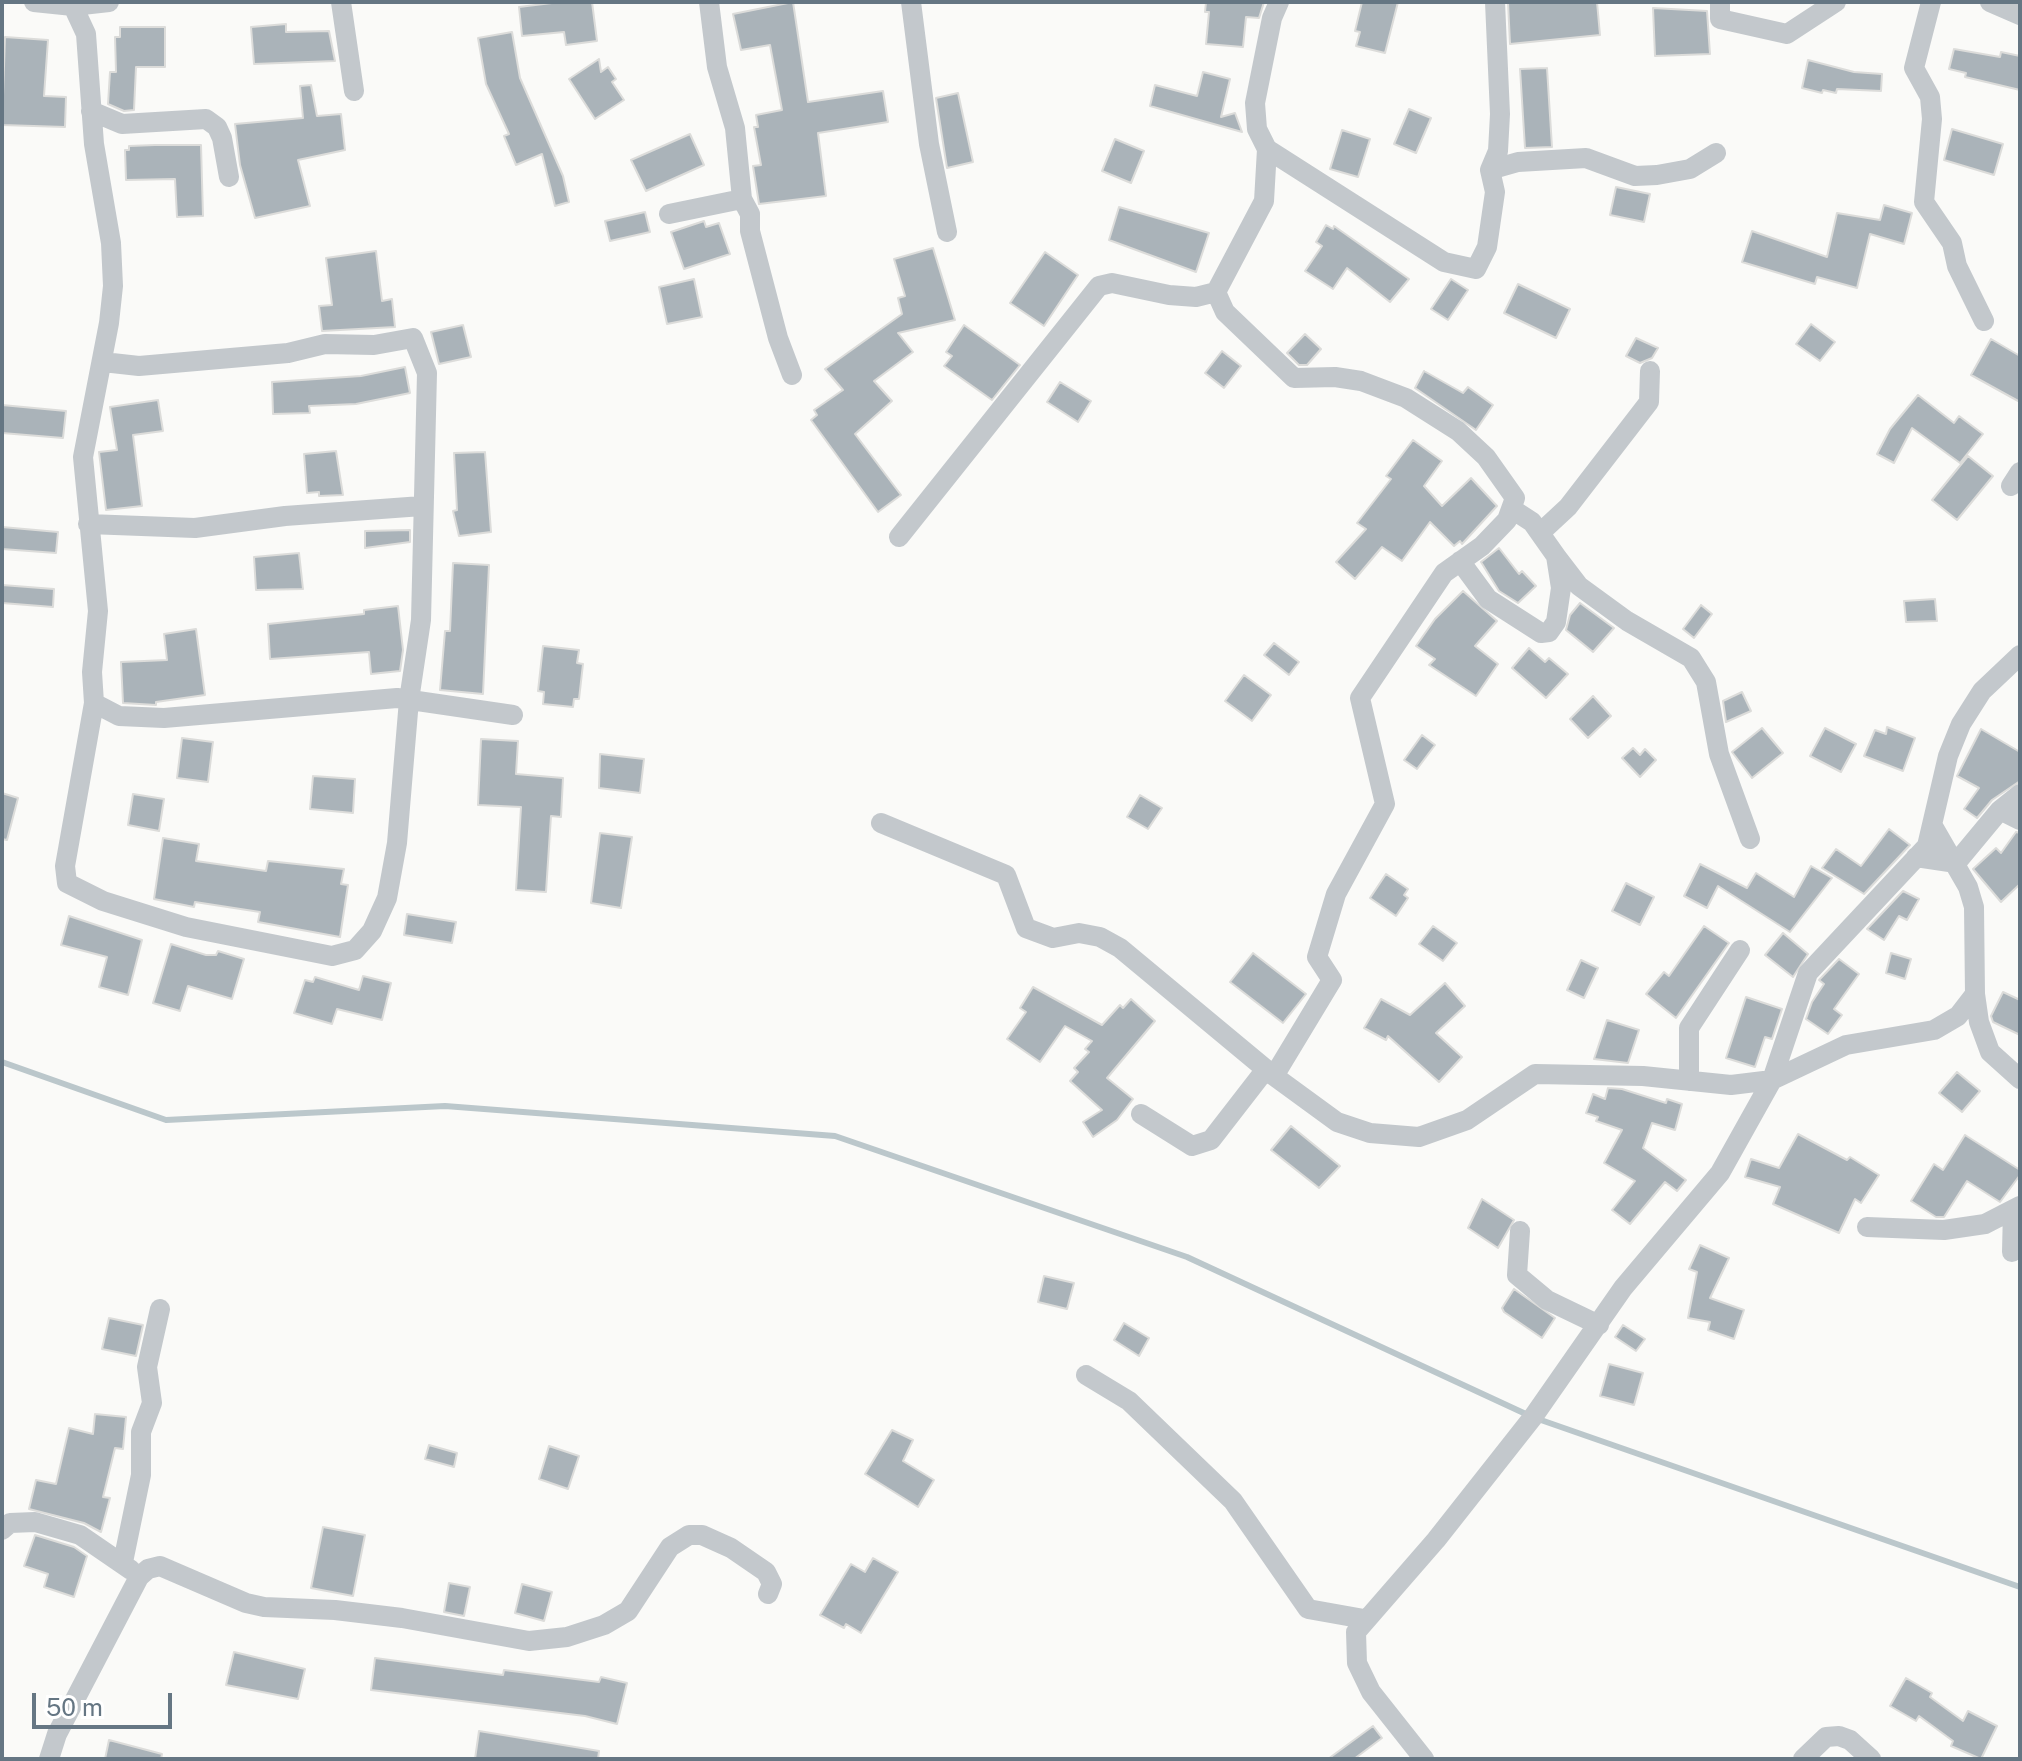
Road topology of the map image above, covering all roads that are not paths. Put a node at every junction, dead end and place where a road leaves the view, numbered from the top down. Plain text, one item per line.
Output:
1 (34, 2) edge
2 (109, 2) edge
3 (341, 2) edge
4 (709, 2) edge
5 (911, 2) edge
6 (1279, 2) edge
7 (1495, 2) edge
8 (1720, 2) edge
9 (1836, 2) edge
10 (1931, 2) edge
11 (1990, 2) edge
12 (73, 6) junction
13 (2020, 15) edge
14 (354, 91) dead end
15 (91, 111) junction
16 (1267, 149) junction
17 (1716, 153) dead end
18 (1490, 170) junction
19 (229, 177) dead end
20 (742, 199) junction
21 (669, 214) dead end
22 (947, 232) dead end
23 (1216, 292) junction
24 (1984, 321) dead end
25 (103, 362) junction
26 (1650, 371) dead end
27 (792, 375) dead end
28 (422, 506) junction
29 (1512, 509) junction
30 (88, 524) junction
31 (1540, 533) junction
32 (899, 537) dead end
33 (1556, 556) junction
34 (1460, 561) junction
35 (2020, 655) edge
36 (409, 700) junction
37 (94, 703) junction
38 (513, 715) dead end
39 (2020, 794) edge
40 (2000, 810) junction
41 (2020, 820) edge
42 (881, 823) dead end
43 (1934, 828) junction
44 (1750, 839) dead end
45 (1916, 857) junction
46 (1956, 863) junction
47 (1740, 950) dead end
48 (1975, 994) junction
49 (1270, 1073) junction
50 (2020, 1079) edge
51 (1772, 1080) junction
52 (1689, 1081) junction
53 (1141, 1114) dead end
54 (2017, 1208) edge
55 (1867, 1227) dead end
56 (1520, 1231) dead end
57 (2012, 1252) dead end
58 (160, 1309) dead end
59 (1599, 1325) junction
60 (1086, 1375) dead end
61 (2, 1530) edge
62 (123, 1562) junction
63 (139, 1577) junction
64 (768, 1594) dead end
65 (1364, 1619) junction
66 (49, 1759) edge
67 (1424, 1759) edge
68 (1803, 1759) edge
69 (1871, 1759) edge

1 - 12 street
2 - 12 street
3 - 14 street
4 - 20 street
5 - 22 street
6 - 16 street
7 - 18 street
8 - 9 street
10 - 24 street
11 - 13 street
12 - 15 street
15 - 19 street
15 - 25 street
16 - 18 street
16 - 23 street
17 - 18 street
20 - 21 street
20 - 27 street
23 - 29 street
23 - 32 street
25 - 28 street
25 - 30 street
26 - 31 street
28 - 30 street
28 - 36 street
29 - 31 street
29 - 34 street
30 - 37 street
31 - 33 street
33 - 34 street
33 - 44 street
34 - 49 street
35 - 43 street
36 - 37 street
36 - 37 street
36 - 38 street
39 - 40 street
40 - 41 street
40 - 46 street
42 - 49 street
43 - 45 street
43 - 46 street
45 - 46 street
45 - 51 street
46 - 48 street
47 - 52 street
48 - 50 street
48 - 51 street
49 - 52 street
49 - 53 street
51 - 52 street
51 - 59 street
54 - 55 street
54 - 57 street
56 - 59 street
58 - 62 street
59 - 65 street
60 - 65 street
61 - 62 street
62 - 63 street
63 - 64 street
63 - 66 street
65 - 67 street
68 - 69 street

